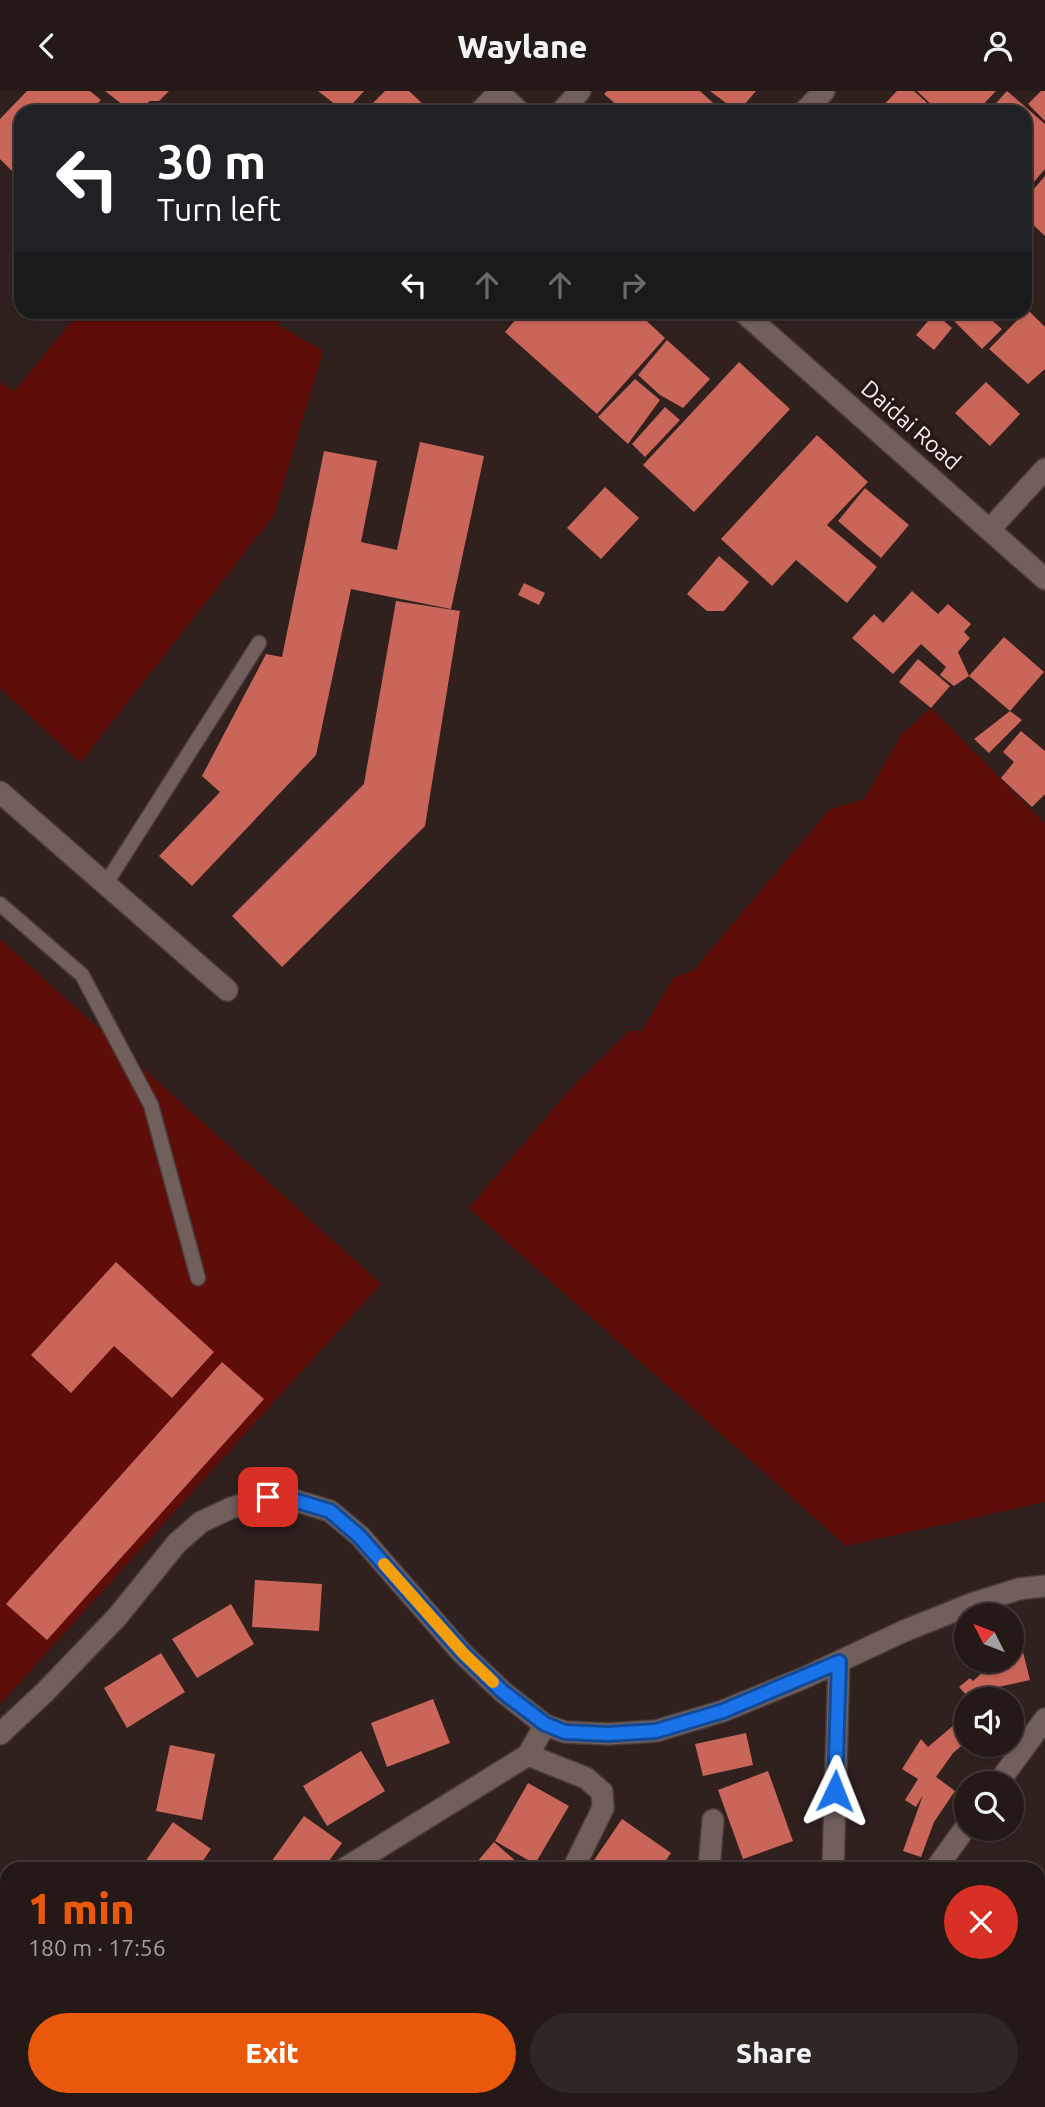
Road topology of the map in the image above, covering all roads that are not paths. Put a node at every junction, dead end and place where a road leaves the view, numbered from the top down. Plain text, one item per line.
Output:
1 (496, 91) edge
2 (580, 91) edge
3 (824, 91) edge
4 (482, 105) edge
5 (512, 105) edge
6 (567, 105) edge
7 (811, 105) edge
8 (751, 319) edge
9 (1045, 469) edge
10 (990, 529) junction
11 (1045, 579) edge
12 (258, 643) dead end
13 (0, 792) edge
14 (105, 885) junction
15 (0, 904) edge
16 (227, 991) dead end
17 (198, 1278) dead end
18 (1045, 1586) edge
19 (839, 1662) junction
20 (1045, 1719) edge
21 (545, 1724) junction
22 (0, 1734) edge
23 (527, 1755) junction
24 (1007, 1771) edge
25 (713, 1820) dead end
26 (955, 1841) edge
27 (355, 1862) edge
28 (576, 1862) edge
29 (710, 1862) edge
30 (833, 1862) edge
31 (941, 1862) edge

1 - 4 lane
1 - 5 street
2 - 6 street
3 - 7 street
8 - 10 street, Daidai Road
9 - 10 street
10 - 11 street, Daidai Road
12 - 14 lane
13 - 14 street
14 - 16 street
15 - 17 lane
18 - 19 street
19 - 21 street
19 - 30 street
20 - 24 street
21 - 22 street
21 - 23 street
23 - 27 street
23 - 28 street
25 - 29 street
26 - 31 street

